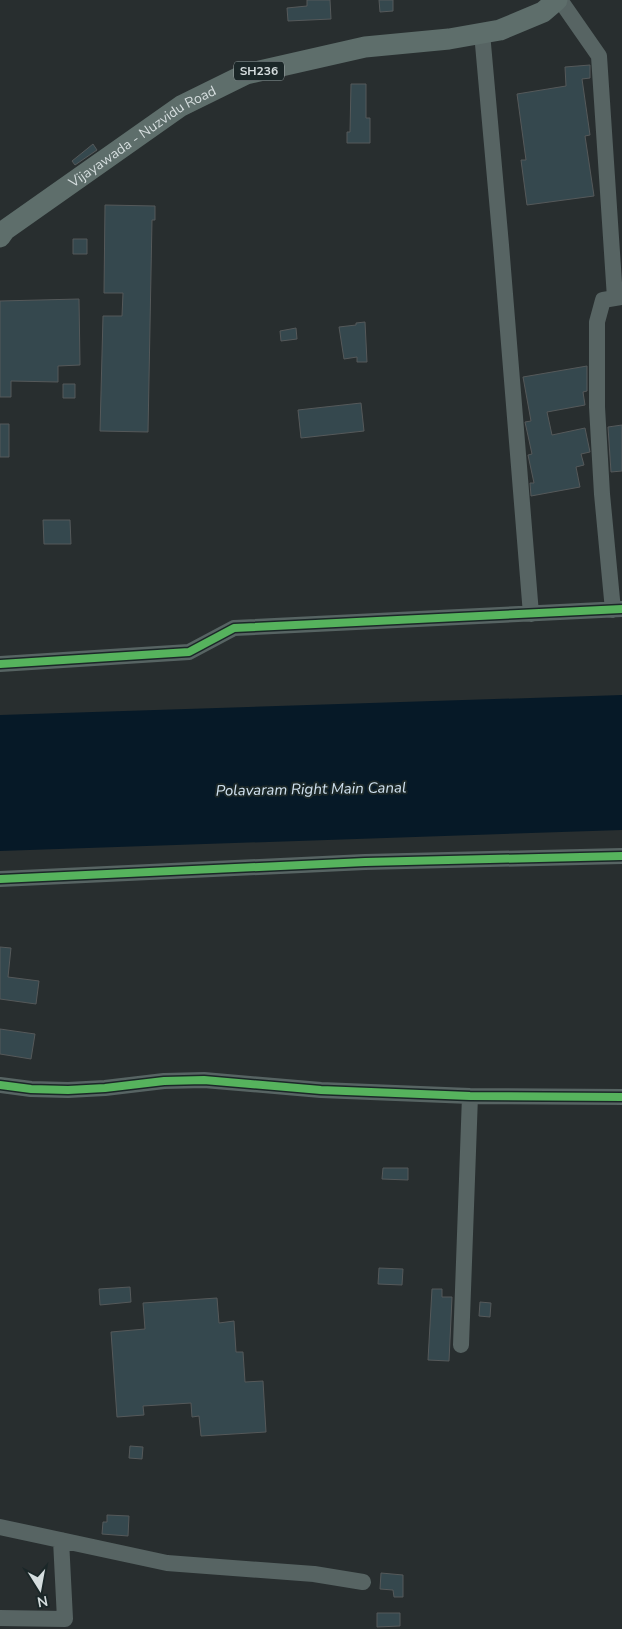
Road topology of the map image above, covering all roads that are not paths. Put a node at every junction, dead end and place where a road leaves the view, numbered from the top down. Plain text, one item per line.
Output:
1 (559, 0) edge
2 (482, 33) junction
3 (0, 237) edge
4 (619, 298) edge
5 (617, 610) edge
6 (531, 614) junction
7 (0, 664) edge
8 (622, 856) edge
9 (0, 879) edge
10 (0, 1085) edge
11 (470, 1096) junction
12 (622, 1097) edge
13 (462, 1344) dead end
14 (0, 1527) edge
15 (61, 1540) junction
16 (363, 1582) dead end
17 (0, 1618) edge

1 - 2 main road, Vijayawada - Nuzvidu Road / SH236
1 - 4 street
2 - 3 main road, Vijayawada - Nuzvidu Road / SH236
2 - 6 street
4 - 5 street
5 - 6 street
6 - 7 street
8 - 9 street
10 - 11 street
11 - 12 street
11 - 13 street
14 - 15 street
15 - 16 street
15 - 17 street

